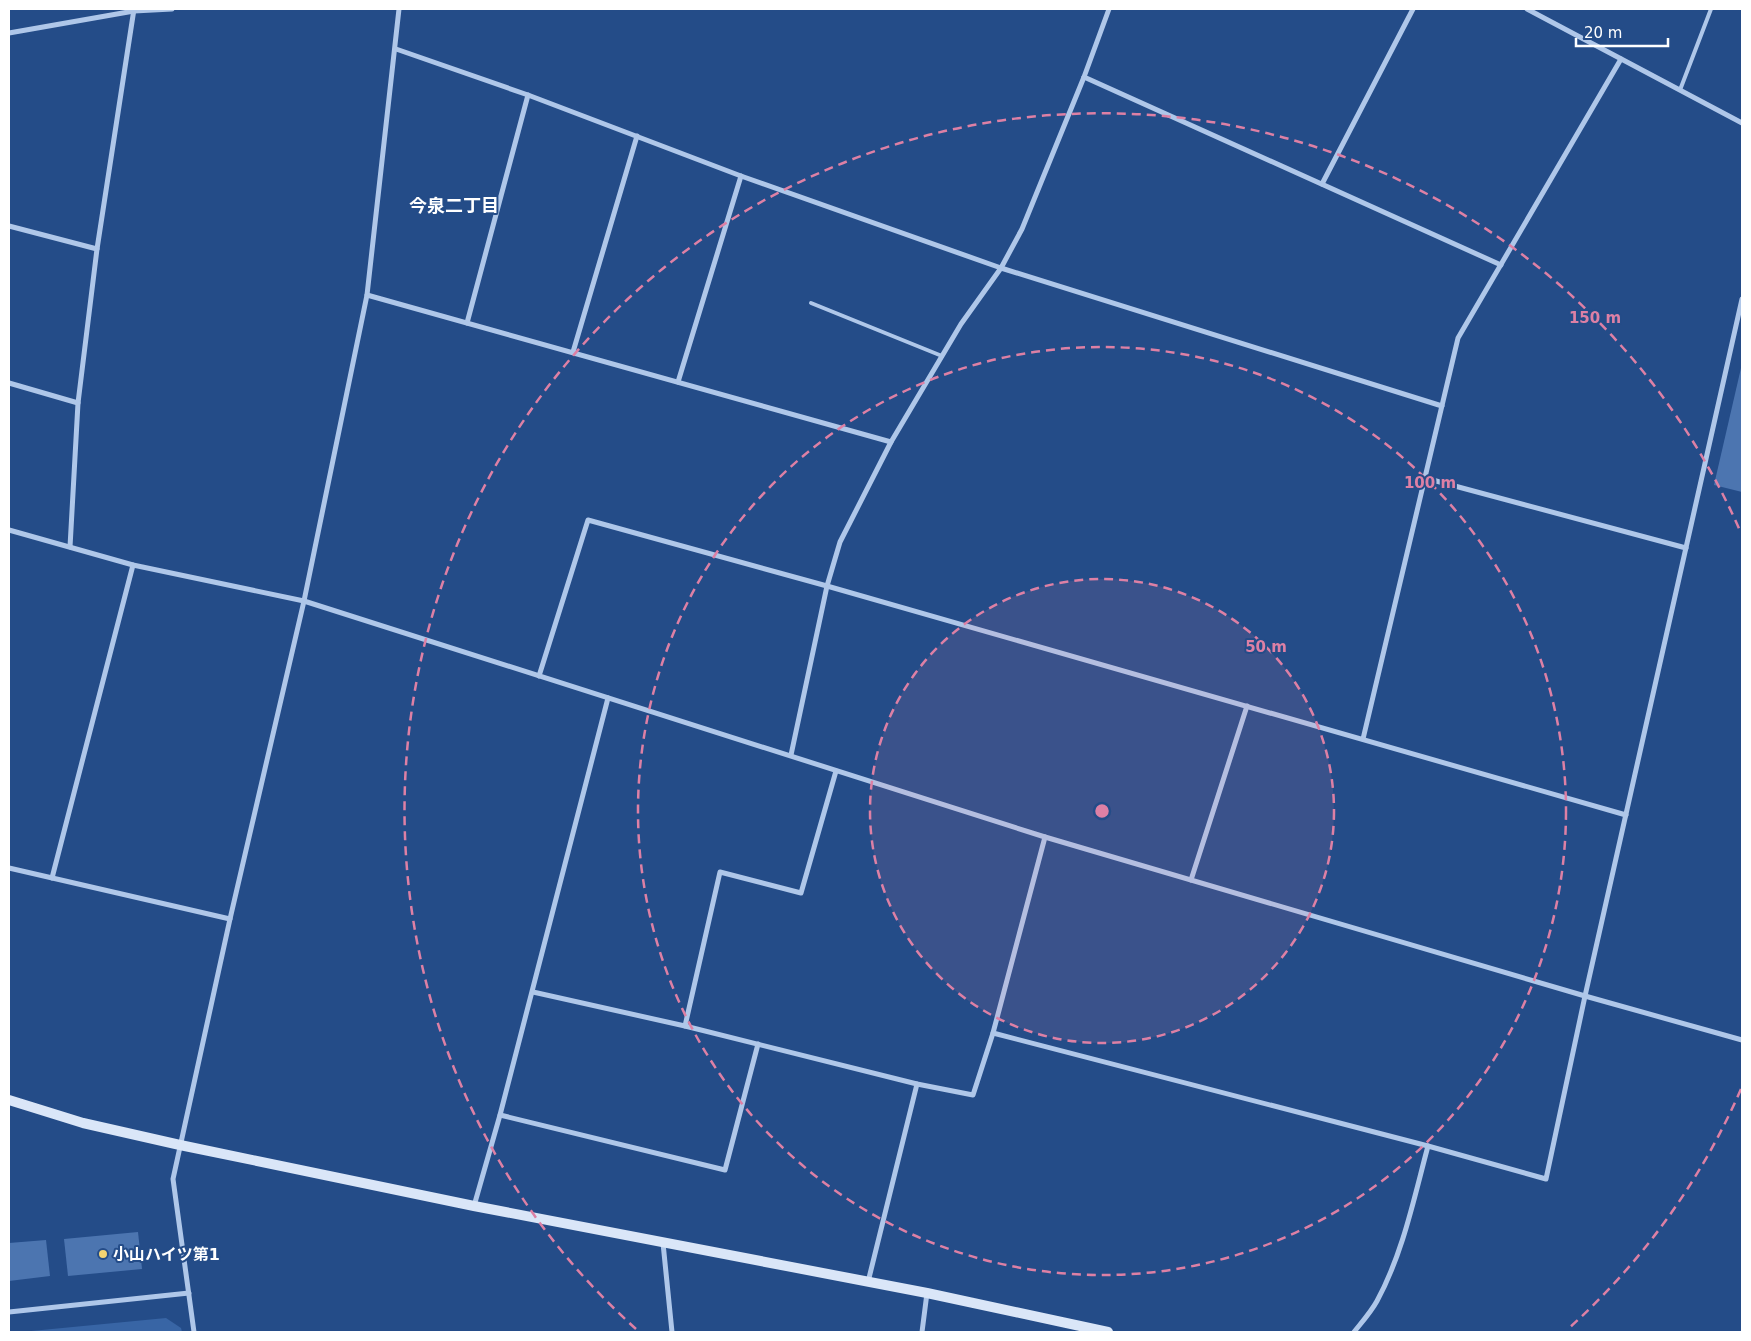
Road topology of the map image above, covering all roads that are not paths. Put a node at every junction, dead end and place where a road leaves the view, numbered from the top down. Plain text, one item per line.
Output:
1 (172, 9) edge
2 (399, 9) edge
3 (1109, 9) edge
4 (1414, 9) edge
5 (1527, 9) edge
6 (1710, 9) edge
7 (134, 10) edge
8 (9, 33) edge
9 (396, 49) junction
10 (1621, 59) junction
11 (1084, 77) junction
12 (1680, 90) junction
13 (528, 95) junction
14 (1742, 123) edge
15 (637, 136) junction
16 (741, 176) junction
17 (1322, 184) junction
18 (9, 226) edge
19 (97, 249) junction
20 (1501, 265) junction
21 (1001, 268) junction
22 (367, 295) junction
23 (1742, 299) edge
24 (811, 303) dead end
25 (467, 323) junction
26 (573, 352) junction
27 (942, 356) junction
28 (678, 382) junction
29 (9, 383) edge
30 (78, 402) junction
31 (1442, 406) junction
32 (891, 442) junction
33 (1425, 478) junction
34 (9, 530) edge
35 (70, 547) junction
36 (1686, 548) junction
37 (133, 565) junction
38 (827, 586) junction
39 (304, 601) junction
40 (539, 676) junction
41 (608, 698) junction
42 (1247, 706) junction
43 (1363, 739) junction
44 (791, 755) junction
45 (836, 770) junction
46 (1626, 815) junction
47 (1046, 837) junction
48 (9, 868) edge
49 (52, 878) junction
50 (1191, 880) junction
51 (230, 918) junction
52 (532, 992) junction
53 (1585, 996) junction
54 (685, 1026) junction
55 (993, 1033) junction
56 (1742, 1040) edge
57 (758, 1044) junction
58 (917, 1084) junction
59 (9, 1100) edge
60 (500, 1115) junction
61 (180, 1145) junction
62 (1428, 1146) junction
63 (474, 1206) junction
64 (663, 1243) junction
65 (868, 1283) junction
66 (189, 1293) junction
67 (927, 1293) junction
68 (9, 1312) edge
69 (194, 1332) edge
70 (672, 1332) edge
71 (922, 1332) edge
72 (1108, 1332) edge
73 (1354, 1332) edge

1 - 7 street
2 - 9 street
3 - 11 street
4 - 17 street
5 - 10 street
6 - 12 lane
7 - 8 street
7 - 19 street
9 - 13 street
9 - 22 street
10 - 12 street
10 - 20 street
11 - 17 street
11 - 21 street
12 - 14 street
13 - 15 street
13 - 25 street
15 - 16 street
15 - 26 street
16 - 21 street
16 - 28 street
17 - 20 street
18 - 19 street
19 - 30 street
20 - 31 street
21 - 27 street
21 - 31 street
22 - 25 street
22 - 39 street
23 - 36 street
24 - 27 lane
25 - 26 street
26 - 28 street
27 - 32 street
28 - 32 street
29 - 30 street
30 - 35 street
31 - 33 street
32 - 38 street
33 - 36 street
33 - 43 street
34 - 35 street
35 - 37 street
36 - 46 street
37 - 39 street
37 - 49 street
38 - 40 street
38 - 42 street
38 - 44 street
39 - 40 street
39 - 51 street
40 - 41 street
41 - 44 street
41 - 52 street
42 - 43 street
42 - 50 street
43 - 46 street
44 - 45 street
45 - 47 street
45 - 54 street
46 - 53 street
47 - 50 street
47 - 55 street
48 - 49 street
49 - 51 street
50 - 53 street
51 - 61 street
52 - 54 street
52 - 60 street
53 - 56 street
53 - 62 street
54 - 57 street
55 - 58 street
55 - 62 street
57 - 58 street
57 - 60 street
58 - 65 street
59 - 61 street
60 - 63 street
61 - 63 street
61 - 66 street
62 - 73 street
63 - 64 street
64 - 65 street
64 - 70 street
65 - 67 street
66 - 68 street
66 - 69 street
67 - 71 street
67 - 72 street

